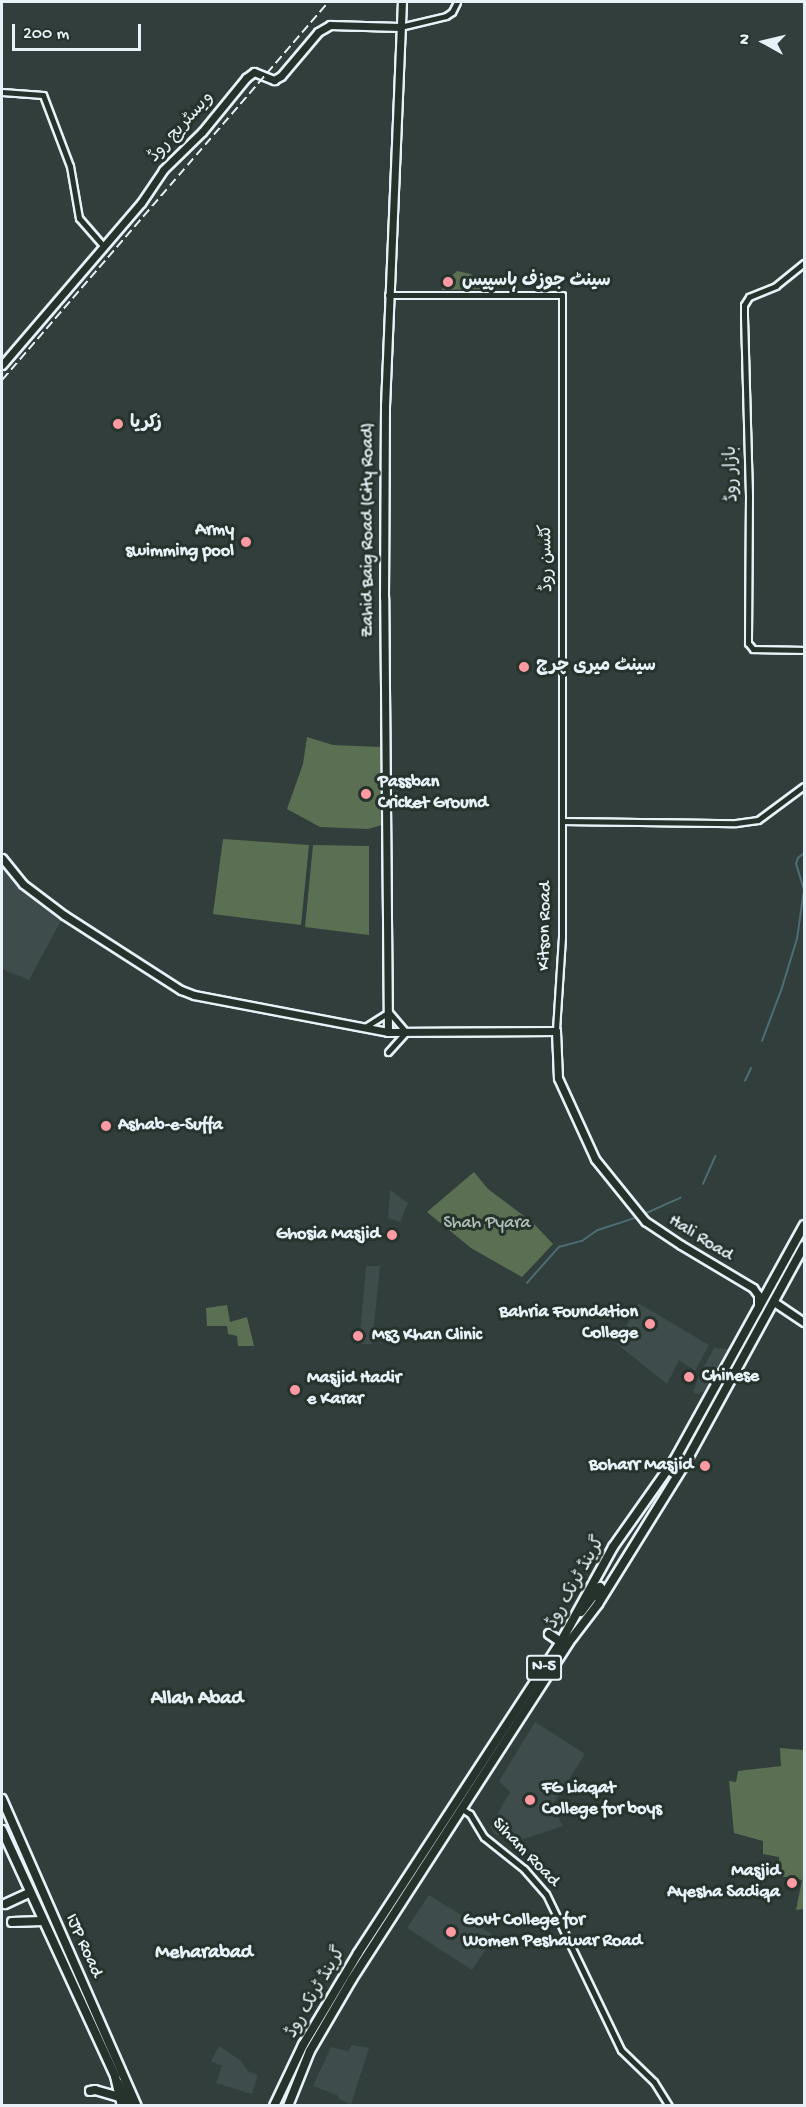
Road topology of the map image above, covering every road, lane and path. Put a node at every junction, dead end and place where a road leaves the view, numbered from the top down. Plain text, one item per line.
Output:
1 (402, 2) edge
2 (457, 2) edge
3 (400, 27) junction
4 (2, 92) edge
5 (104, 246) junction
6 (804, 263) edge
7 (388, 295) junction
8 (2, 365) edge
9 (804, 650) edge
10 (804, 786) edge
11 (562, 821) junction
12 (2, 858) edge
13 (389, 1012) junction
14 (363, 1028) junction
15 (556, 1031) junction
16 (388, 1032) junction
17 (406, 1032) junction
18 (388, 1052) dead end
19 (804, 1225) edge
20 (804, 1246) edge
21 (773, 1281) junction
22 (753, 1288) junction
23 (774, 1302) junction
24 (758, 1308) junction
25 (804, 1322) edge
26 (642, 1506) junction
27 (655, 1510) junction
28 (578, 1630) junction
29 (549, 1634) dead end
30 (562, 1640) junction
31 (2, 1799) edge
32 (462, 1809) junction
33 (2, 1830) edge
34 (410, 1872) junction
35 (419, 1873) junction
36 (29, 1893) junction
37 (5, 1904) dead end
38 (380, 1918) junction
39 (43, 1920) junction
40 (389, 1921) junction
41 (12, 1922) dead end
42 (115, 2076) junction
43 (90, 2091) dead end
44 (119, 2097) junction
45 (122, 2106) edge
46 (130, 2106) edge
47 (137, 2106) edge
48 (274, 2106) edge
49 (287, 2106) edge
50 (669, 2106) edge

1 - 3 main road, Zahid Baig Road (City Road)
2 - 3 street
3 - 5 main road, ویسٹریج روڈ
3 - 7 main road, Zahid Baig Road (City Road)
4 - 5 street
5 - 8 main road, ویسٹریج روڈ
6 - 9 street, بازار روڈ
7 - 11 street, کٹسن روڈ
7 - 13 main road, Zahid Baig Road (City Road)
10 - 11 street
11 - 15 street, Kitson Road
12 - 14 main road
13 - 14 street
13 - 16 main road, Zahid Baig Road (City Road)
13 - 17 street
14 - 16 main road
15 - 17 main road
15 - 22 main road, Hali Road
16 - 17 main road
17 - 18 street
19 - 21 highway, گرینڈ ٹرنک روڈ / N-5
20 - 23 highway, گرینڈ ٹرنک روڈ / N-5
21 - 22 main road
21 - 24 highway, گرینڈ ٹرنک روڈ / N-5
22 - 24 main road
23 - 25 main road
23 - 27 highway, گرینڈ ٹرنک روڈ / N-5
24 - 26 highway, گرینڈ ٹرنک روڈ / N-5
26 - 27 highway
26 - 30 highway, گرینڈ ٹرنک روڈ / N-5
27 - 28 highway, گرینڈ ٹرنک روڈ / N-5
28 - 30 highway
28 - 32 highway, گرینڈ ٹرنک روڈ / N-5
29 - 30 highway
30 - 34 highway, گرینڈ ٹرنک روڈ / N-5
31 - 47 highway, IJP Road
32 - 35 highway, گرینڈ ٹرنک روڈ / N-5
32 - 50 street, Siham Road
33 - 36 highway, IJP Road
34 - 35 highway
34 - 38 highway, گرینڈ ٹرنک روڈ / N-5
35 - 40 highway, گرینڈ ٹرنک روڈ / N-5
36 - 37 highway
36 - 39 highway, IJP Road
38 - 40 highway
38 - 48 highway, گرینڈ ٹرنک روڈ / N-5
39 - 41 highway
39 - 42 highway, IJP Road
40 - 49 highway, گرینڈ ٹرنک روڈ / N-5
42 - 44 highway, IJP Road
42 - 46 highway
43 - 44 highway
44 - 45 highway, IJP Road

